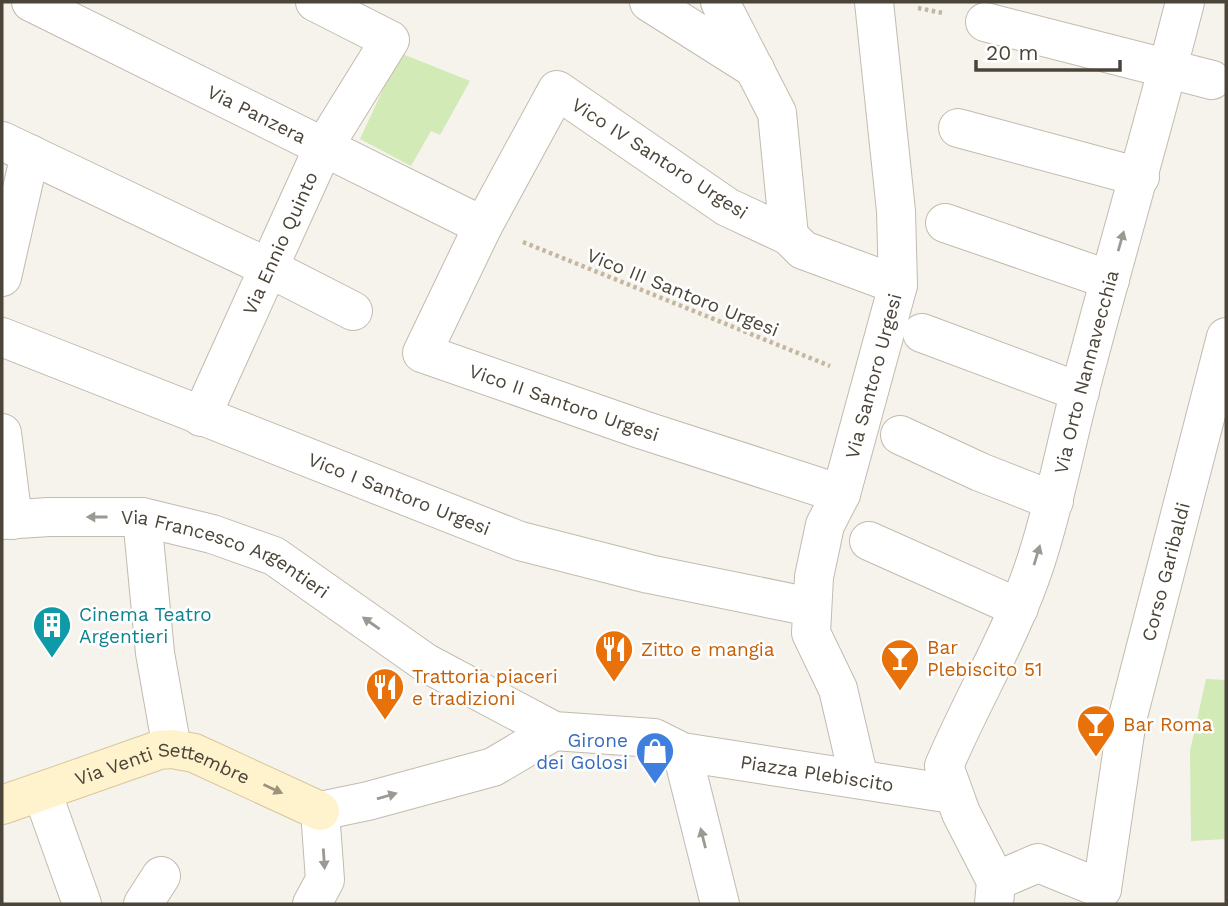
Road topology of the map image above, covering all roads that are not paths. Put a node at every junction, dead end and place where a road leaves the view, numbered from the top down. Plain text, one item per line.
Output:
1 (31, 2) edge
2 (314, 2) edge
3 (649, 2) edge
4 (720, 2) edge
5 (1185, 2) edge
6 (891, 4) edge
7 (985, 22) road end
8 (1168, 69) junction
9 (757, 71) junction
10 (1212, 80) dead end
11 (958, 128) dead end
12 (16, 147) edge
13 (323, 148) junction
14 (1140, 177) junction
15 (945, 223) dead end
16 (483, 226) junction
17 (789, 236) junction
18 (269, 268) junction
19 (2, 276) edge
20 (1110, 280) junction
21 (898, 285) junction
22 (353, 311) dead end
23 (922, 333) dead end
24 (2, 337) edge
25 (1226, 337) edge
26 (1080, 392) junction
27 (201, 417) junction
28 (2, 433) edge
29 (900, 435) dead end
30 (841, 494) junction
31 (1054, 501) junction
32 (142, 517) junction
33 (7, 520) edge
34 (869, 541) dead end
35 (811, 607) junction
36 (1019, 608) junction
37 (554, 731) junction
38 (172, 749) junction
39 (682, 752) junction
40 (859, 779) junction
41 (42, 792) junction
42 (953, 794) junction
43 (2, 805) edge
44 (320, 811) junction
45 (995, 892) edge
46 (1106, 897) edge
47 (82, 904) edge
48 (312, 904) edge
49 (720, 904) edge

1 - 13 street, Via Panzera
2 - 13 street, Via Ennio Quinto
3 - 9 street
4 - 9 street
5 - 8 street, Via Orto Nannavecchia
6 - 21 street
7 - 8 street
8 - 10 street
8 - 14 street, Via Orto Nannavecchia
9 - 17 street
11 - 14 street
12 - 18 street
12 - 19 street
13 - 16 street, Via Panzera
13 - 18 street, Via Ennio Quinto
20 -> 14 street, Via Orto Nannavecchia
15 - 20 street
16 - 17 street, Vico IV Santoro Urgesi
16 - 30 street, Vico II Santoro Urgesi
17 - 21 street, Via Santoro Urgesi
18 - 22 street
18 - 27 street, Via Ennio Quinto
20 - 26 street, Via Orto Nannavecchia
21 - 30 street, Via Santoro Urgesi
23 - 26 street
24 - 27 street, Vico I Santoro Urgesi
25 - 46 street, Corso Garibaldi
26 - 31 street, Via Orto Nannavecchia
27 - 35 street, Vico I Santoro Urgesi
28 - 33 street
29 - 31 street
30 - 35 street, Via Santoro Urgesi
36 -> 31 street, Via Orto Nannavecchia
32 -> 33 street, Via Francesco Argentieri
37 -> 32 street, Via Francesco Argentieri
32 - 38 street
34 - 36 street
35 - 40 street, Via Santoro Urgesi
36 - 42 street, Via Orto Nannavecchia
37 - 39 street, Piazza Plebiscito
44 -> 37 street
38 - 41 street, Via Venti Settembre
38 -> 44 street, Via Venti Settembre
39 - 40 street, Piazza Plebiscito
49 -> 39 street
40 - 42 street, Piazza Plebiscito
41 - 43 street, Via Venti Settembre
41 - 47 street
42 - 45 street
44 -> 48 street
45 - 46 street

